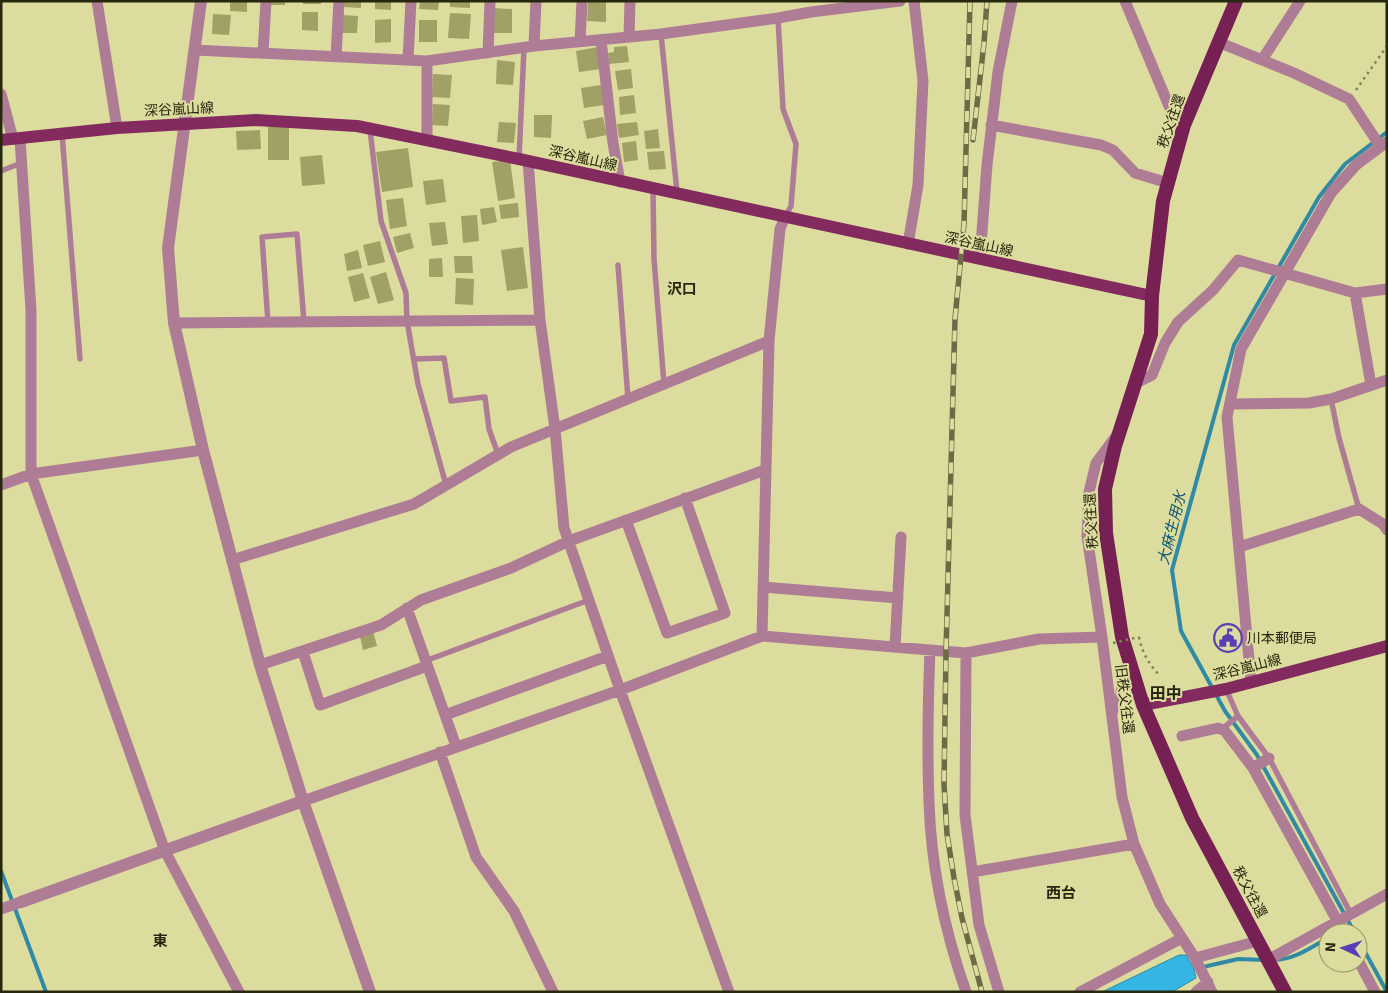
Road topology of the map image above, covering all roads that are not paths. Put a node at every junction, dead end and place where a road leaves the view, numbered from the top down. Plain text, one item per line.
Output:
1 (97, 1) edge
2 (201, 1) edge
3 (266, 1) edge
4 (339, 1) edge
5 (411, 1) edge
6 (490, 1) edge
7 (536, 1) edge
8 (582, 1) edge
9 (630, 1) edge
10 (900, 1) edge
11 (914, 1) edge
12 (1012, 1) edge
13 (1125, 1) edge
14 (1236, 1) edge
15 (1300, 1) edge
16 (810, 6) edge
17 (778, 18) junction
18 (662, 34) junction
19 (629, 37) junction
20 (602, 40) junction
21 (580, 42) junction
22 (1218, 42) junction
23 (529, 47) junction
24 (195, 50) junction
25 (263, 53) junction
26 (488, 53) junction
27 (336, 57) junction
28 (408, 60) junction
29 (1262, 60) junction
30 (427, 61) junction
31 (1, 94) edge
32 (183, 124) junction
33 (991, 125) junction
34 (1184, 125) junction
35 (116, 128) junction
36 (370, 129) junction
37 (62, 134) junction
38 (11, 139) edge
39 (427, 140) junction
40 (1384, 144) edge
41 (524, 160) junction
42 (22, 163) junction
43 (1, 171) edge
44 (620, 182) junction
45 (1168, 183) junction
46 (653, 189) junction
47 (677, 194) junction
48 (785, 217) junction
49 (908, 244) junction
50 (980, 260) junction
51 (618, 265) dead end
52 (1285, 272) junction
53 (1387, 289) edge
54 (1356, 293) junction
55 (1152, 296) junction
56 (540, 320) junction
57 (407, 321) junction
58 (268, 322) junction
59 (304, 322) junction
60 (174, 323) junction
61 (769, 341) junction
62 (80, 359) dead end
63 (414, 359) junction
64 (1387, 380) edge
65 (1136, 383) junction
66 (664, 384) junction
67 (1370, 385) junction
68 (1331, 398) junction
69 (628, 399) junction
70 (1230, 404) junction
71 (555, 428) junction
72 (1120, 430) junction
73 (203, 450) junction
74 (498, 454) junction
75 (765, 470) junction
76 (31, 474) junction
77 (1, 485) edge
78 (446, 485) junction
79 (685, 498) junction
80 (1358, 510) junction
81 (626, 520) junction
82 (1387, 530) edge
83 (901, 537) dead end
84 (569, 541) junction
85 (1239, 548) junction
86 (232, 560) junction
87 (763, 587) junction
88 (898, 598) junction
89 (589, 600) junction
90 (407, 608) junction
91 (762, 636) junction
92 (1102, 637) junction
93 (1387, 646) edge
94 (895, 648) junction
95 (930, 650) junction
96 (303, 652) junction
97 (966, 653) junction
98 (608, 656) junction
99 (426, 664) junction
100 (260, 666) junction
101 (1131, 669) junction
102 (1251, 682) junction
103 (1226, 689) junction
104 (620, 690) junction
105 (1144, 705) junction
106 (445, 715) junction
107 (1236, 718) junction
108 (1113, 725) junction
109 (1225, 727) junction
110 (1182, 736) dead end
111 (456, 746) junction
112 (440, 752) junction
113 (1261, 763) junction
114 (303, 801) junction
115 (1134, 844) junction
116 (164, 852) junction
117 (972, 872) junction
118 (1387, 894) edge
119 (21, 902) joint
120 (1, 909) edge
121 (1344, 923) edge
122 (1318, 936) edge
123 (1182, 938) junction
124 (1258, 942) junction
125 (1268, 960) junction
126 (1197, 961) junction
127 (1365, 973) edge
128 (1208, 983) edge
129 (239, 992) edge
130 (370, 992) edge
131 (553, 992) edge
132 (729, 992) edge
133 (966, 992) edge
134 (999, 992) edge
135 (1080, 992) edge
136 (1196, 992) edge
137 (1285, 992) edge
138 (1375, 992) edge

1 - 35 street
2 - 24 street
3 - 25 street
4 - 27 street
5 - 28 street
6 - 26 street
7 - 23 street
8 - 21 street
9 - 19 street
10 - 16 street
11 - 49 street
12 - 33 street
13 - 34 street
14 - 22 highway, 秩父往還
15 - 29 street
16 - 17 street
17 - 18 street
17 - 48 lane
18 - 19 street
18 - 47 lane
19 - 20 street
20 - 21 street
20 - 44 street
21 - 23 street
22 - 29 street
22 - 34 highway, 秩父往還
23 - 26 street
23 - 41 lane
24 - 25 street
24 - 32 street
25 - 27 street
26 - 30 street
27 - 28 street
28 - 30 street
29 - 40 street
30 - 39 street
31 - 38 street
32 - 35 main road, 深谷嵐山線
32 - 36 main road, 深谷嵐山線
32 - 60 street
33 - 45 street
33 - 50 street
34 - 45 highway, 秩父往還
35 - 37 main road, 深谷嵐山線
36 - 39 main road, 深谷嵐山線
36 - 57 lane
37 - 38 main road, 深谷嵐山線
37 - 62 lane
38 - 42 street
39 - 41 main road, 深谷嵐山線
40 - 52 street
41 - 44 main road, 深谷嵐山線
41 - 56 street
42 - 43 lane
42 - 76 street
44 - 46 main road, 深谷嵐山線
45 - 55 highway, 秩父往還
46 - 47 main road, 深谷嵐山線
46 - 66 lane
47 - 48 main road, 深谷嵐山線
48 - 49 main road, 深谷嵐山線
48 - 61 street
49 - 50 main road, 深谷嵐山線
50 - 55 main road, 深谷嵐山線
51 - 69 lane
52 - 54 street
52 - 65 street
52 - 70 street
53 - 54 street
54 - 67 street
55 - 65 highway, 秩父往還
56 - 57 street
56 - 71 street
57 - 59 street
57 - 63 lane
58 - 59 street
58 - 59 lane
58 - 60 street
60 - 73 street
61 - 66 street
61 - 75 street
63 - 74 lane
63 - 78 lane
64 - 67 street
65 - 72 highway, 秩父往還
66 - 69 street
67 - 68 street
68 - 70 street
68 - 80 lane
69 - 71 street
70 - 85 street
71 - 74 street
71 - 84 street
72 - 92 street, 旧秩父往還
72 - 101 highway, 秩父往還
73 - 76 street
73 - 86 street
74 - 78 street
75 - 79 street
75 - 87 street
76 - 77 street
76 - 116 street
78 - 86 street
79 - 81 street
79 - 81 street
80 - 82 street
80 - 85 street
81 - 84 street
83 - 88 street
84 - 89 street
84 - 90 street
85 - 102 street
86 - 100 street
87 - 88 street
87 - 91 street
88 - 94 street
89 - 98 street
89 - 99 lane
90 - 96 street
90 - 99 street
91 - 94 street
91 - 104 street
92 - 97 street
92 - 108 street, 旧秩父往還
93 - 102 main road, 深谷嵐山線
94 - 95 street
95 - 97 street
95 - 133 street
96 - 99 street
96 - 100 street
97 - 117 street
98 - 104 street
98 - 106 street
99 - 106 street
100 - 114 street
101 - 105 highway, 秩父往還
101 - 108 lane
102 - 103 main road, 深谷嵐山線
103 - 105 main road, 深谷嵐山線
103 - 107 lane
104 - 111 street
104 - 132 street
105 - 124 highway, 秩父往還
106 - 111 street
107 - 109 lane
107 - 113 lane
108 - 115 street, 旧秩父往還
109 - 110 street
109 - 113 street
111 - 112 street
112 - 114 street
112 - 131 street
113 - 121 street
113 - 121 lane
114 - 116 street
114 - 130 street
115 - 117 street
115 - 123 street, 旧秩父往還
116 - 119 street
116 - 129 street
117 - 134 street
118 - 121 street
119 - 120 street
122 - 125 street
123 - 126 street, 旧秩父往還
123 - 135 street
124 - 125 highway, 秩父往還
124 - 126 street
125 - 137 highway, 秩父往還
126 - 128 street, 旧秩父往還
127 - 138 street
128 - 136 street

